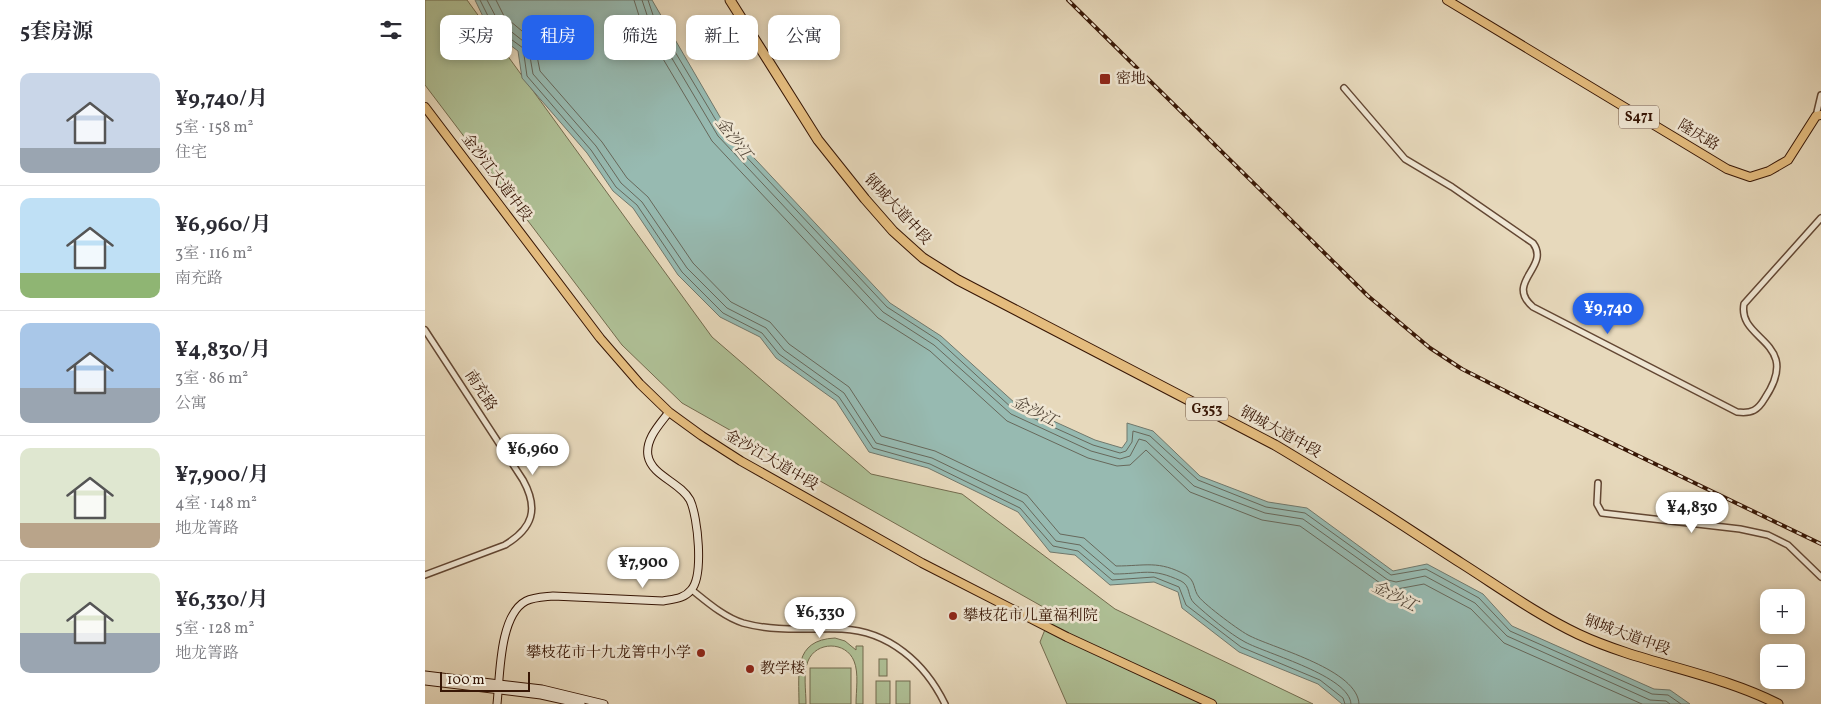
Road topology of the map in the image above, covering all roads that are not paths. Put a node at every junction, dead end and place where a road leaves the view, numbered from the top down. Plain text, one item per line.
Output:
1 (730, 0) edge
2 (1447, 0) edge
3 (1344, 88) dead end
4 (1821, 95) edge
5 (425, 107) edge
6 (1819, 116) edge
7 (1821, 218) edge
8 (425, 330) edge
9 (669, 412) junction
10 (1598, 483) dead end
11 (425, 575) edge
12 (1821, 577) edge
13 (691, 590) junction
14 (425, 675) edge
15 (425, 681) edge
16 (499, 686) junction
17 (497, 704) edge
18 (581, 704) edge
19 (604, 704) edge
20 (945, 704) edge
21 (1212, 704) edge
22 (1778, 704) edge

1 - 22 highway, 钢城大道中段 / G353
2 - 6 main road, 隆庆路 / S471
3 - 7 street
4 - 6 street
5 - 9 main road, 金沙江大道中段
8 - 11 street, 南充路
9 - 13 street
9 - 21 main road, 金沙江大道中段
10 - 12 street
13 - 16 street
13 - 20 street
14 - 16 street
15 - 16 street
16 - 17 street
16 - 18 street
16 - 19 street

